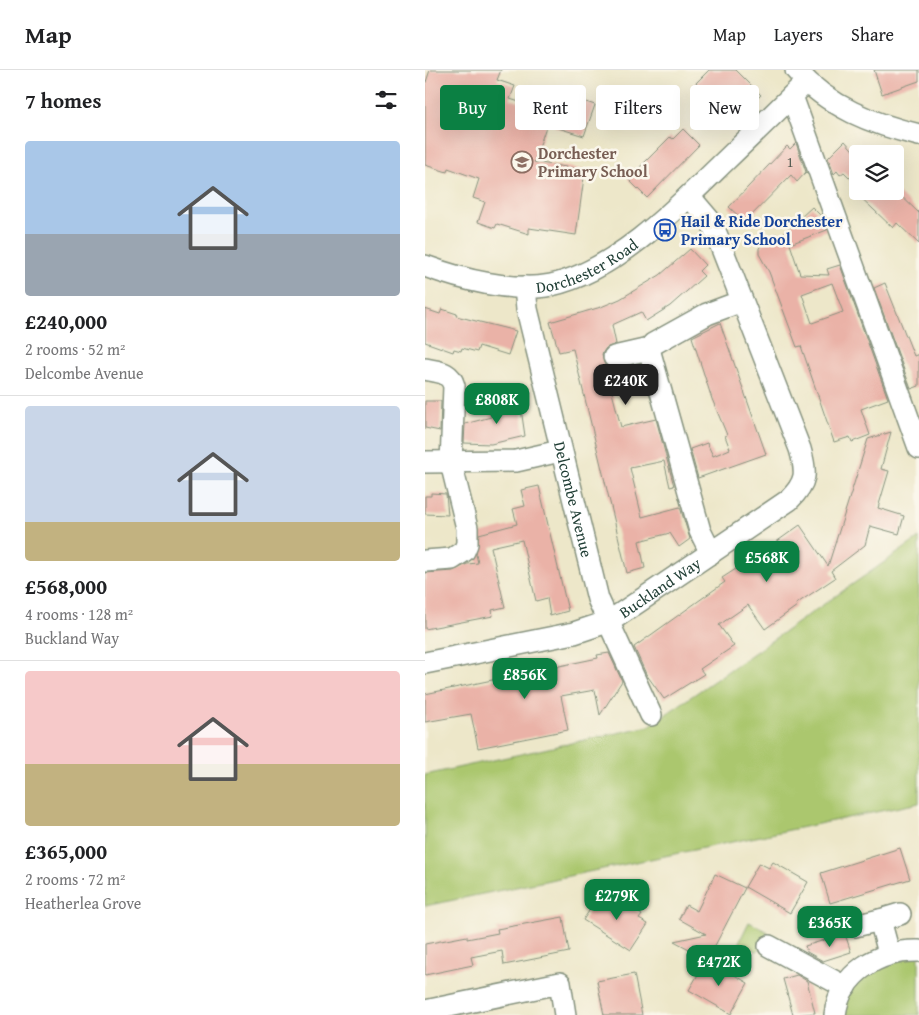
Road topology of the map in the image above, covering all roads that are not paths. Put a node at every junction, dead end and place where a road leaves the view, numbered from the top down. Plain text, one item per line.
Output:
1 (798, 82) edge
2 (919, 135) edge
3 (689, 196) junction
4 (425, 266) edge
5 (525, 287) junction
6 (743, 301) junction
7 (649, 349) junction
8 (614, 357) dead end
9 (425, 369) edge
10 (919, 448) edge
11 (561, 451) junction
12 (425, 462) edge
13 (451, 464) junction
14 (711, 553) junction
15 (425, 561) edge
16 (610, 621) junction
17 (425, 663) edge
18 (651, 716) dead end
19 (855, 926) dead end
20 (769, 946) dead end
21 (919, 951) edge
22 (889, 953) junction
23 (845, 987) junction
24 (425, 1011) edge
25 (565, 1015) edge
26 (835, 1015) edge

1 - 2 street
1 - 3 street, Dorchester Road
1 - 10 street
3 - 5 street, Dorchester Road
3 - 6 street, Buckland Way
4 - 5 street, Dorchester Road
5 - 11 street, Delcombe Avenue
6 - 7 street
6 - 14 street, Buckland Way
7 - 8 street
7 - 14 street
9 - 13 street
11 - 13 street
11 - 16 street, Delcombe Avenue
12 - 13 street
13 - 15 street
14 - 16 street, Buckland Way
16 - 17 street, Buckland Way
16 - 18 street, Delcombe Avenue
19 - 22 street
20 - 23 street
21 - 22 street
22 - 23 street
23 - 26 street
24 - 25 street

